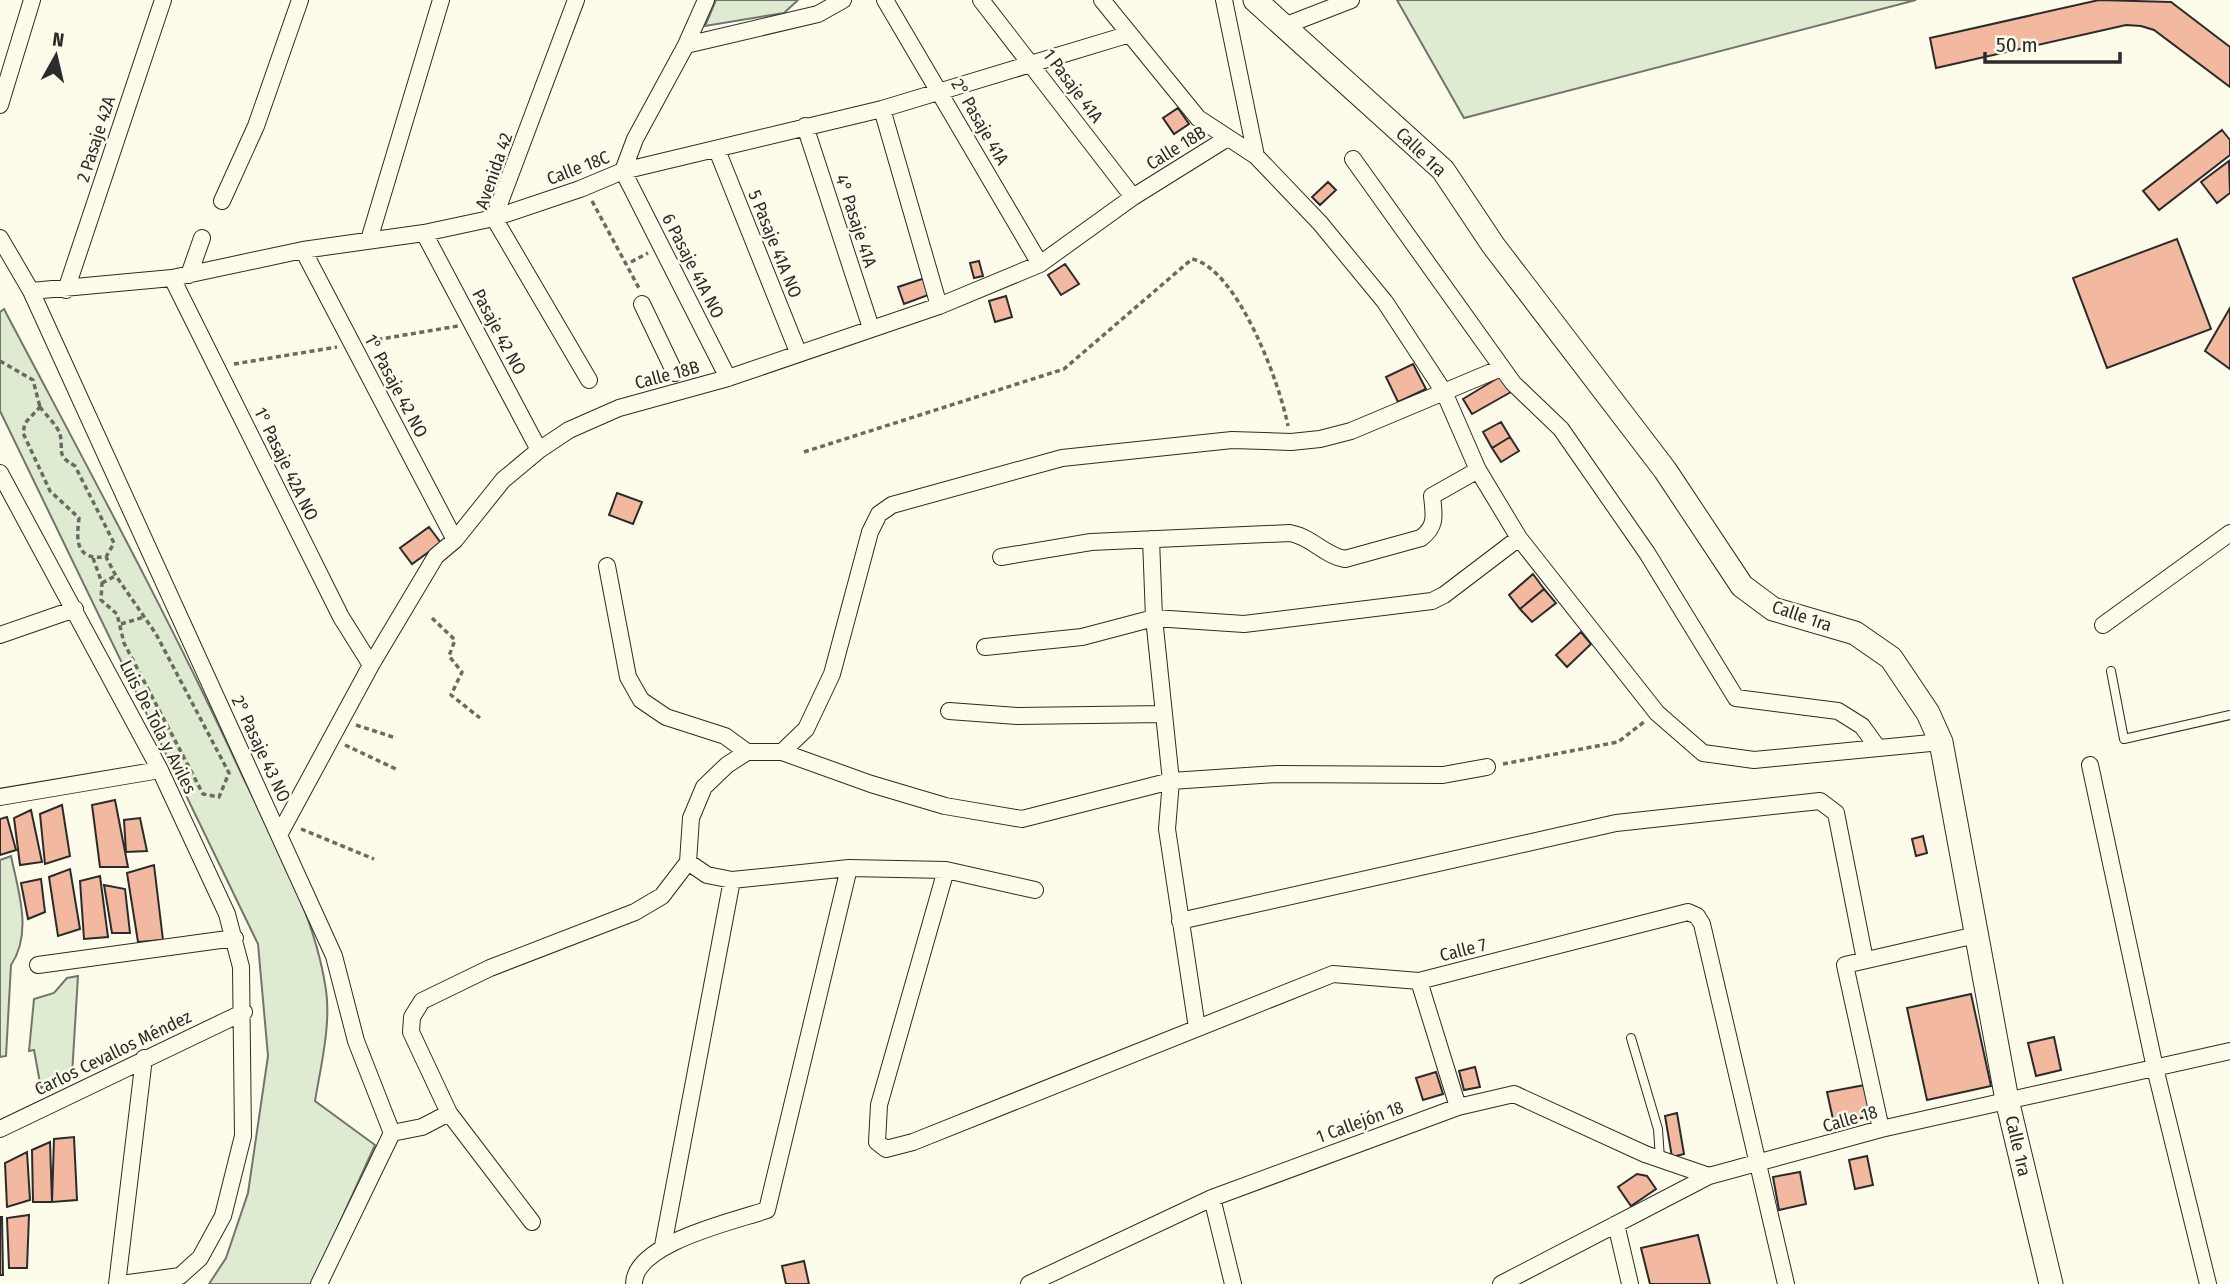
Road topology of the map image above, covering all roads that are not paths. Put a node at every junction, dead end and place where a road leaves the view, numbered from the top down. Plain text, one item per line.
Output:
1 (32, 0) edge
2 (163, 0) edge
3 (300, 0) edge
4 (441, 0) edge
5 (576, 0) edge
6 (706, 0) edge
7 (843, 0) edge
8 (885, 0) edge
9 (981, 0) edge
10 (1102, 0) edge
11 (1224, 0) edge
12 (1255, 0) edge
13 (1351, 0) edge
14 (1284, 26) junction
15 (1130, 34) junction
16 (686, 45) junction
17 (1033, 65) junction
18 (940, 91) junction
19 (0, 105) edge
20 (881, 109) junction
21 (805, 126) junction
22 (1226, 139) junction
23 (717, 150) junction
24 (1256, 156) junction
25 (1353, 159) dead end
26 (623, 171) junction
27 (1133, 197) junction
28 (222, 201) dead end
29 (494, 218) junction
30 (424, 233) junction
31 (0, 238) edge
32 (202, 238) dead end
33 (369, 240) junction
34 (303, 250) junction
35 (1040, 264) junction
36 (189, 275) junction
37 (172, 278) junction
38 (66, 290) junction
39 (31, 291) junction
40 (642, 304) dead end
41 (939, 306) junction
42 (871, 328) junction
43 (799, 352) junction
44 (1502, 368) junction
45 (675, 373) dead end
46 (728, 378) junction
47 (589, 380) dead end
48 (1444, 393) junction
49 (539, 450) junction
50 (1478, 470) junction
51 (0, 472) edge
52 (2230, 533) edge
53 (1519, 538) junction
54 (1151, 539) junction
55 (455, 540) junction
56 (1001, 557) dead end
57 (607, 566) dead end
58 (75, 609) junction
59 (1154, 618) junction
60 (2104, 625) dead end
61 (0, 635) edge
62 (985, 647) dead end
63 (371, 665) junction
64 (2111, 671) dead end
65 (949, 711) dead end
66 (1164, 714) junction
67 (2230, 715) edge
68 (1941, 743) junction
69 (1878, 748) junction
70 (747, 752) junction
71 (782, 752) junction
72 (2090, 765) dead end
73 (1487, 767) road end
74 (160, 770) junction
75 (1171, 782) junction
76 (0, 797) edge
77 (283, 829) junction
78 (688, 862) junction
79 (849, 868) junction
80 (946, 870) junction
81 (732, 880) junction
82 (1035, 890) dead end
83 (1180, 921) junction
84 (1976, 935) junction
85 (235, 938) junction
86 (1865, 960) junction
87 (38, 965) dead end
88 (1419, 981) junction
89 (244, 1012) junction
90 (1198, 1028) junction
91 (1632, 1038) dead end
92 (2230, 1051) edge
93 (144, 1059) junction
94 (2155, 1068) junction
95 (2007, 1100) junction
96 (1458, 1107) junction
97 (449, 1114) junction
98 (0, 1129) edge
99 (1881, 1129) junction
100 (392, 1133) junction
101 (1660, 1159) junction
102 (1759, 1165) junction
103 (1709, 1176) junction
104 (1212, 1198) junction
105 (532, 1222) dead end
106 (1616, 1224) junction
107 (663, 1246) junction
108 (119, 1284) edge
109 (319, 1284) edge
110 (634, 1284) edge
111 (1029, 1284) edge
112 (1233, 1284) edge
113 (1501, 1284) edge
114 (1630, 1284) edge
115 (1786, 1284) edge
116 (2050, 1284) edge
117 (2207, 1284) edge

1 - 19 street
2 - 38 street, 2 Pasaje 42A
3 - 28 street
4 - 33 street
5 - 29 street, Avenida 42
6 - 16 street
7 - 16 street
8 - 18 street, 2° Pasaje 41A
9 - 17 street, 1 Pasaje 41A
10 - 15 street
11 - 24 street
12 - 14 street, Calle 1ra
13 - 14 street
14 - 68 street, Calle 1ra
15 - 17 street, Calle 18C
15 - 22 street
16 - 26 street
17 - 18 street, Calle 18C
17 - 27 street, 1 Pasaje 41A
18 - 20 street, Calle 18C
18 - 35 street, 2° Pasaje 41A
20 - 21 street, Calle 18C
20 - 41 street
21 - 23 street, Calle 18C
21 - 42 street, 4° Pasaje 41A
22 - 24 street
22 - 27 street, Calle 18B
23 - 26 street, Calle 18C
23 - 43 street, 5 Pasaje 41A NO
24 - 48 street
25 - 44 street
26 - 29 street, Calle 18C
26 - 46 street, 6 Pasaje 41A NO
27 - 35 street, Calle 18B
29 - 30 street, Calle 18C
29 - 47 street, Avenida 42
30 - 33 street, Calle 18C
30 - 49 street, Pasaje 42 NO
31 - 39 street, 2° Pasaje 43 NO
32 - 36 street
33 - 34 street, Calle 18C
34 - 36 street, Calle 18C
34 - 55 street, 1° Pasaje 42 NO
35 - 41 street, Calle 18B
36 - 37 street, Calle 18C
37 - 38 street, Calle 18C
37 - 63 street, 1° Pasaje 42A NO
38 - 39 street, Calle 18C
39 - 77 street, 2° Pasaje 43 NO
40 - 45 street
41 - 42 street, Calle 18B
42 - 43 street, Calle 18B
43 - 46 street, Calle 18B
44 - 48 street
44 - 69 street
46 - 49 street, Calle 18B
48 - 50 street
48 - 71 street
49 - 55 street, Calle 18B
50 - 53 street
50 - 54 street
51 - 58 street, Luis De Tola y Aviles
52 - 60 street
53 - 59 street
53 - 69 street
54 - 56 street
54 - 59 street
55 - 63 street, Calle 18B
57 - 70 street
58 - 61 street
58 - 74 street, Luis De Tola y Aviles
59 - 62 street
59 - 66 street
63 - 77 street, Calle 18B
64 - 67 lane
65 - 66 street
66 - 75 street
68 - 69 street
68 - 84 street, Calle 1ra
70 - 71 street
70 - 78 street
71 - 75 street
72 - 94 street
73 - 75 street
74 - 76 street
74 - 85 street, Luis De Tola y Aviles
75 - 83 street
77 - 100 street, 2° Pasaje 43 NO
78 - 81 street
78 - 97 street
79 - 80 street
79 - 81 street
79 - 107 street
80 - 82 street
80 - 90 street, Calle 7
81 - 107 street
83 - 86 street
83 - 90 street
84 - 86 street
84 - 95 street, Calle 1ra
85 - 87 street
85 - 89 street, Luis De Tola y Aviles
86 - 99 street
88 - 90 street, Calle 7
88 - 96 street
88 - 102 street, Calle 7
89 - 93 street, Carlos Cevallos Méndez
89 - 108 street, Luis De Tola y Aviles
91 - 101 lane
92 - 94 street, Calle 18
93 - 98 street, Carlos Cevallos Méndez
93 - 108 street
94 - 95 street, Calle 18
94 - 117 street
95 - 99 street, Calle 18
95 - 116 street, Calle 1ra
96 - 101 street, 1 Callejón 18
96 - 104 street, 1 Callejón 18
97 - 100 street
97 - 105 street
99 - 102 street, Calle 18
100 - 109 street
101 - 103 street, 1 Callejón 18
102 - 103 street, Calle 18
102 - 115 street, Calle 7
103 - 106 street, Calle 18
104 - 111 street, 1 Callejón 18
104 - 112 street
106 - 113 street, Calle 18
106 - 114 street
107 - 110 street

